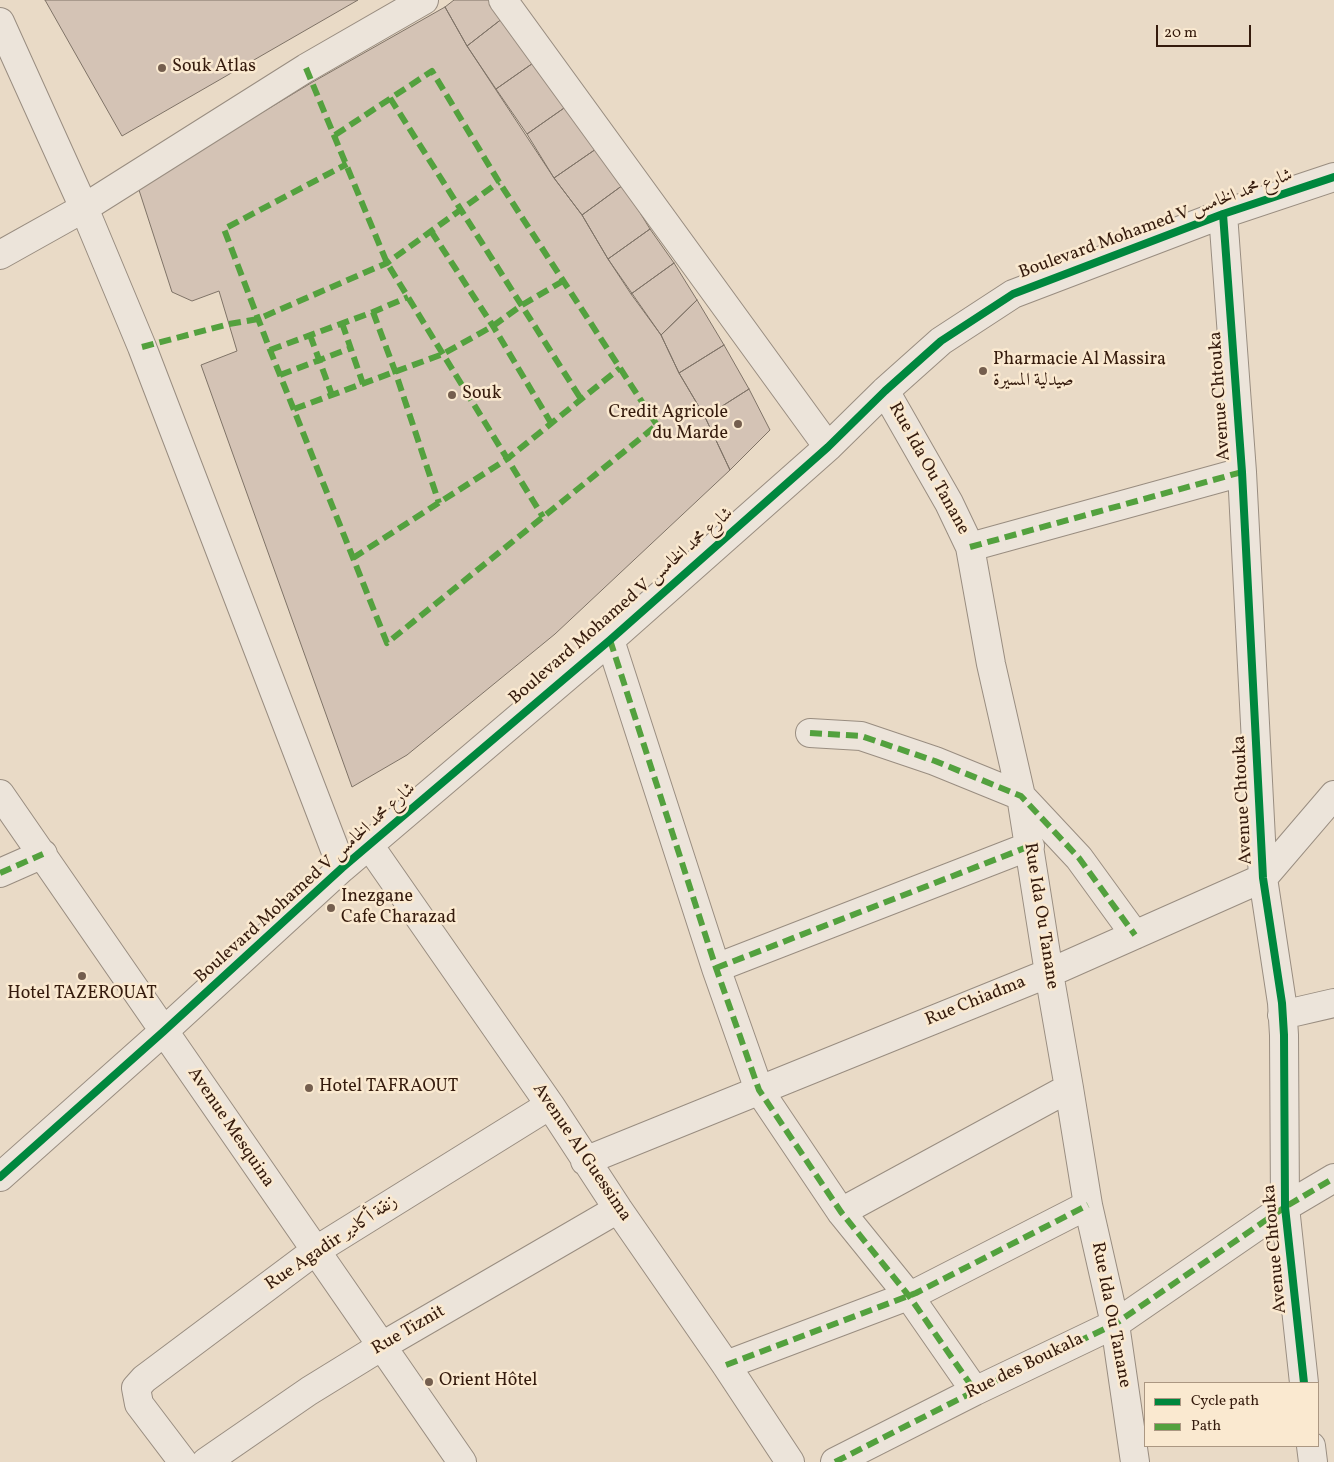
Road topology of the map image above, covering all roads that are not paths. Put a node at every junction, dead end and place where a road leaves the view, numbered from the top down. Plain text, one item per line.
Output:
1 (424, 0) edge
2 (503, 0) edge
3 (0, 22) edge
4 (1334, 177) edge
5 (84, 208) junction
6 (1223, 214) junction
7 (0, 255) edge
8 (885, 391) junction
9 (828, 447) junction
10 (1242, 472) junction
11 (970, 547) junction
12 (610, 640) junction
13 (810, 733) dead end
14 (0, 794) edge
15 (1334, 795) edge
16 (1021, 796) junction
17 (369, 845) junction
18 (1030, 846) junction
19 (43, 854) junction
20 (342, 868) junction
21 (0, 873) edge
22 (1263, 878) junction
23 (1135, 935) junction
24 (716, 968) junction
25 (1048, 973) junction
26 (1334, 1003) edge
27 (1282, 1015) junction
28 (164, 1031) junction
29 (1069, 1088) junction
30 (759, 1090) junction
31 (550, 1105) junction
32 (585, 1161) junction
33 (0, 1177) edge
34 (1334, 1178) edge
35 (1088, 1206) junction
36 (1285, 1207) junction
37 (618, 1209) junction
38 (841, 1212) junction
39 (315, 1251) junction
40 (909, 1296) junction
41 (1115, 1324) junction
42 (382, 1346) junction
43 (726, 1366) junction
44 (1304, 1382) edge
45 (975, 1391) junction
46 (1311, 1447) edge
47 (183, 1462) edge
48 (206, 1462) edge
49 (462, 1462) edge
50 (790, 1462) edge
51 (835, 1462) edge
52 (1135, 1462) edge
53 (1313, 1462) edge

1 - 5 street
2 - 9 street
3 - 5 street
4 - 6 street, Boulevard Mohamed V شارع محمد الخامس
5 - 7 street
5 - 20 street
6 - 8 street, Boulevard Mohamed V شارع محمد الخامس
6 - 10 street, Avenue Chtouka
8 - 9 street, Boulevard Mohamed V شارع محمد الخامس
8 - 11 street, Rue Ida Ou Tanane
9 - 12 street, Boulevard Mohamed V شارع محمد الخامس
10 - 11 street
10 - 22 street, Avenue Chtouka
11 - 16 street, Rue Ida Ou Tanane
12 - 17 street, Boulevard Mohamed V شارع محمد الخامس
12 - 24 street
13 - 16 street
14 - 19 street, Avenue Mesquina
15 - 22 street, Rue Chiadma
16 - 18 street, Rue Ida Ou Tanane
16 - 23 street
17 - 20 street, Boulevard Mohamed V شارع محمد الخامس
17 - 31 street, Avenue Al Guessima
18 - 24 street
18 - 25 street, Rue Ida Ou Tanane
19 - 21 street
19 - 28 street, Avenue Mesquina
20 - 28 street, Boulevard Mohamed V شارع محمد الخامس
22 - 23 street, Rue Chiadma
22 - 27 street, Avenue Chtouka
23 - 25 street, Rue Chiadma
24 - 30 street
25 - 29 street, Rue Ida Ou Tanane
25 - 30 street, Rue Chiadma
26 - 27 street
27 - 36 street, Avenue Chtouka
28 - 33 street, Boulevard Mohamed V شارع محمد الخامس
28 - 39 street, Avenue Mesquina
29 - 35 street, Rue Ida Ou Tanane
29 - 38 street
30 - 32 street, Rue Chiadma
30 - 38 street
31 - 32 street, Avenue Al Guessima
31 - 39 street, Rue Agadir زنقة أكادير
32 - 37 street, Avenue Al Guessima
34 - 36 street, Rue des Boukala
35 - 40 street
35 - 41 street, Rue Ida Ou Tanane
36 - 41 street, Rue des Boukala
36 - 44 street, Avenue Chtouka
37 - 42 street, Rue Tiznit
37 - 43 street, Avenue Al Guessima
38 - 40 street
39 - 42 street, Avenue Mesquina
39 - 47 street, Rue Agadir زنقة أكادير
40 - 43 street
40 - 45 street
41 - 45 street, Rue des Boukala
41 - 52 street, Rue Ida Ou Tanane
42 - 48 street, Rue Tiznit
42 - 49 street, Avenue Mesquina
43 - 50 street, Avenue Al Guessima
45 - 51 street, Rue des Boukala
46 - 53 street

